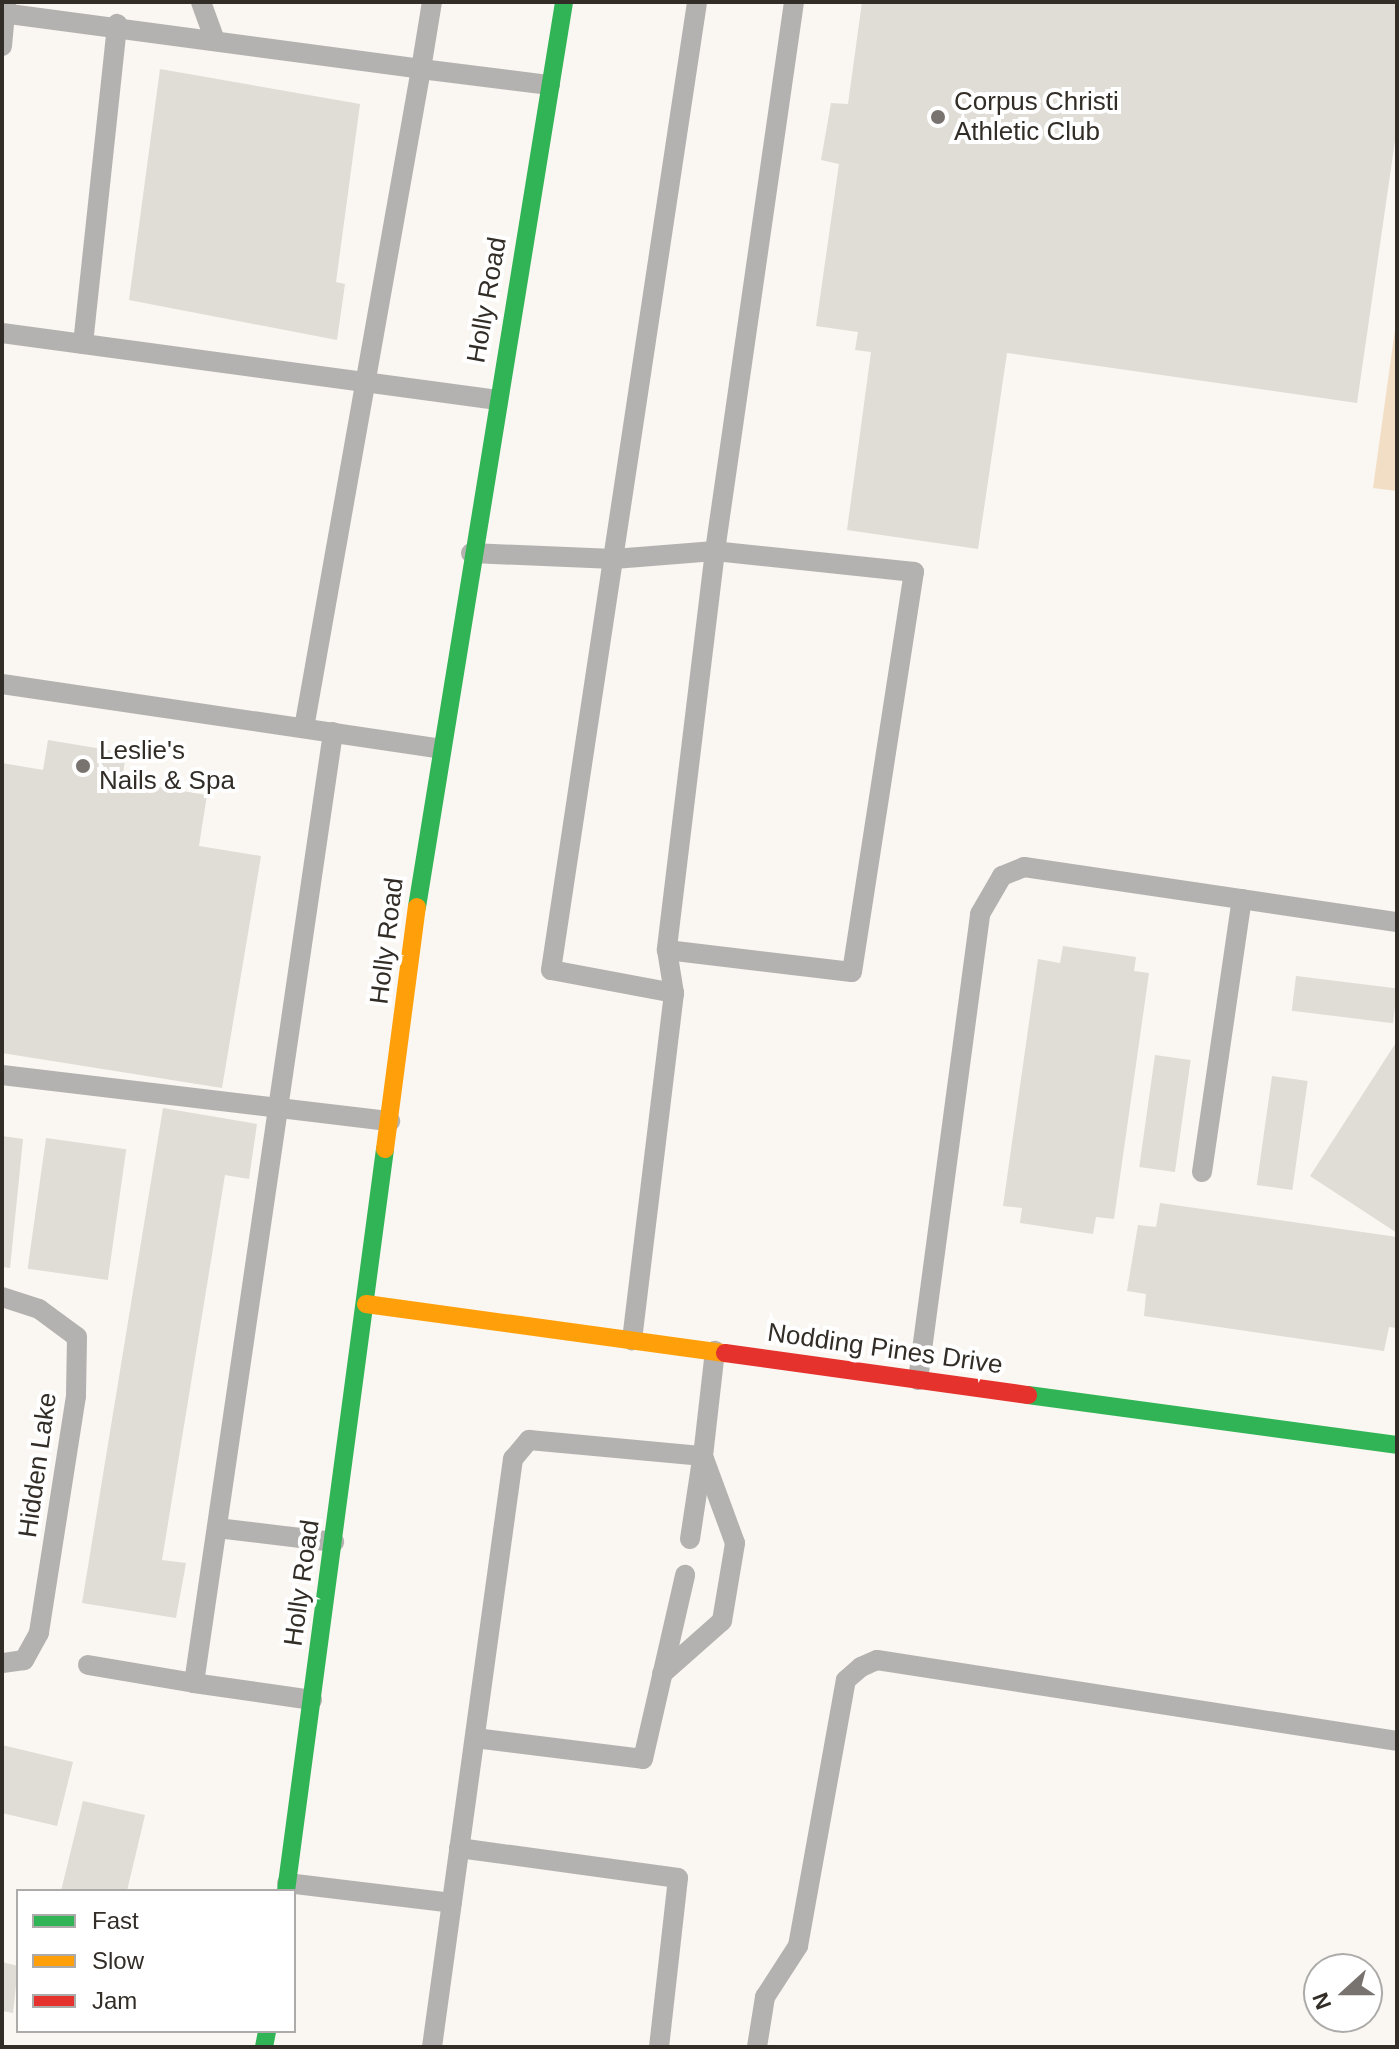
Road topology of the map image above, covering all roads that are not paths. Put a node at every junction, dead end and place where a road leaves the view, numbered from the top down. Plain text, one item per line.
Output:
1 (201, 2) edge
2 (432, 2) edge
3 (564, 2) edge
4 (697, 2) edge
5 (794, 2) edge
6 (5, 9) edge
7 (117, 24) junction
8 (214, 38) junction
9 (2, 46) edge
10 (421, 69) junction
11 (550, 85) junction
12 (2, 333) edge
13 (83, 344) junction
14 (368, 382) junction
15 (497, 400) junction
16 (715, 551) junction
17 (471, 553) junction
18 (614, 559) junction
19 (2, 684) edge
20 (304, 728) junction
21 (333, 732) junction
22 (438, 748) junction
23 (1242, 899) junction
24 (1397, 922) edge
25 (667, 950) junction
26 (674, 993) junction
27 (2, 1075) edge
28 (275, 1112) junction
29 (390, 1121) junction
30 (1202, 1172) dead end
31 (2, 1297) edge
32 (366, 1304) junction
33 (632, 1340) junction
34 (715, 1351) junction
35 (918, 1380) junction
36 (1397, 1445) edge
37 (703, 1456) junction
38 (217, 1528) junction
39 (690, 1539) dead end
40 (334, 1542) junction
41 (685, 1575) dead end
42 (2, 1663) edge
43 (88, 1665) dead end
44 (662, 1674) junction
45 (194, 1683) junction
46 (312, 1700) junction
47 (475, 1738) junction
48 (1397, 1741) edge
49 (459, 1848) junction
50 (286, 1887) edge
51 (452, 1903) junction
52 (432, 2047) edge
53 (659, 2047) edge
54 (757, 2047) edge

1 - 8 lane
2 - 10 lane
3 - 11 main road, Holly Road
4 - 18 lane
5 - 16 lane
6 - 7 lane
6 - 9 lane
7 - 8 lane
7 - 13 lane
8 - 10 lane
10 - 11 lane
10 - 14 lane
11 - 15 main road, Holly Road
12 - 13 lane
13 - 14 lane
14 - 15 lane
14 - 20 lane
15 - 17 main road, Holly Road
16 - 18 lane
16 - 25 lane
16 - 25 lane
17 - 18 lane
17 - 22 main road, Holly Road
18 - 26 lane
19 - 20 lane
20 - 21 lane
21 - 22 lane
21 - 28 lane
22 - 29 main road, Holly Road
23 - 24 lane
23 - 30 lane
23 - 35 lane
25 - 26 lane
26 - 33 lane
27 - 28 lane
28 - 29 lane
28 - 38 lane
29 - 32 main road, Holly Road
31 - 42 lane, Hidden Lake
32 - 33 main road, Nodding Pines Drive
32 - 40 main road, Holly Road
33 - 34 main road, Nodding Pines Drive
34 - 35 main road, Nodding Pines Drive
34 - 37 lane
35 - 36 main road, Nodding Pines Drive
37 - 39 lane
37 - 44 lane
37 - 47 lane
38 - 40 lane
38 - 45 lane
40 - 46 main road, Holly Road
41 - 44 lane
43 - 45 lane
44 - 47 lane
45 - 46 lane
46 - 50 main road, Holly Road
47 - 49 lane
48 - 54 lane
49 - 51 lane
49 - 53 lane
50 - 51 lane
51 - 52 lane

